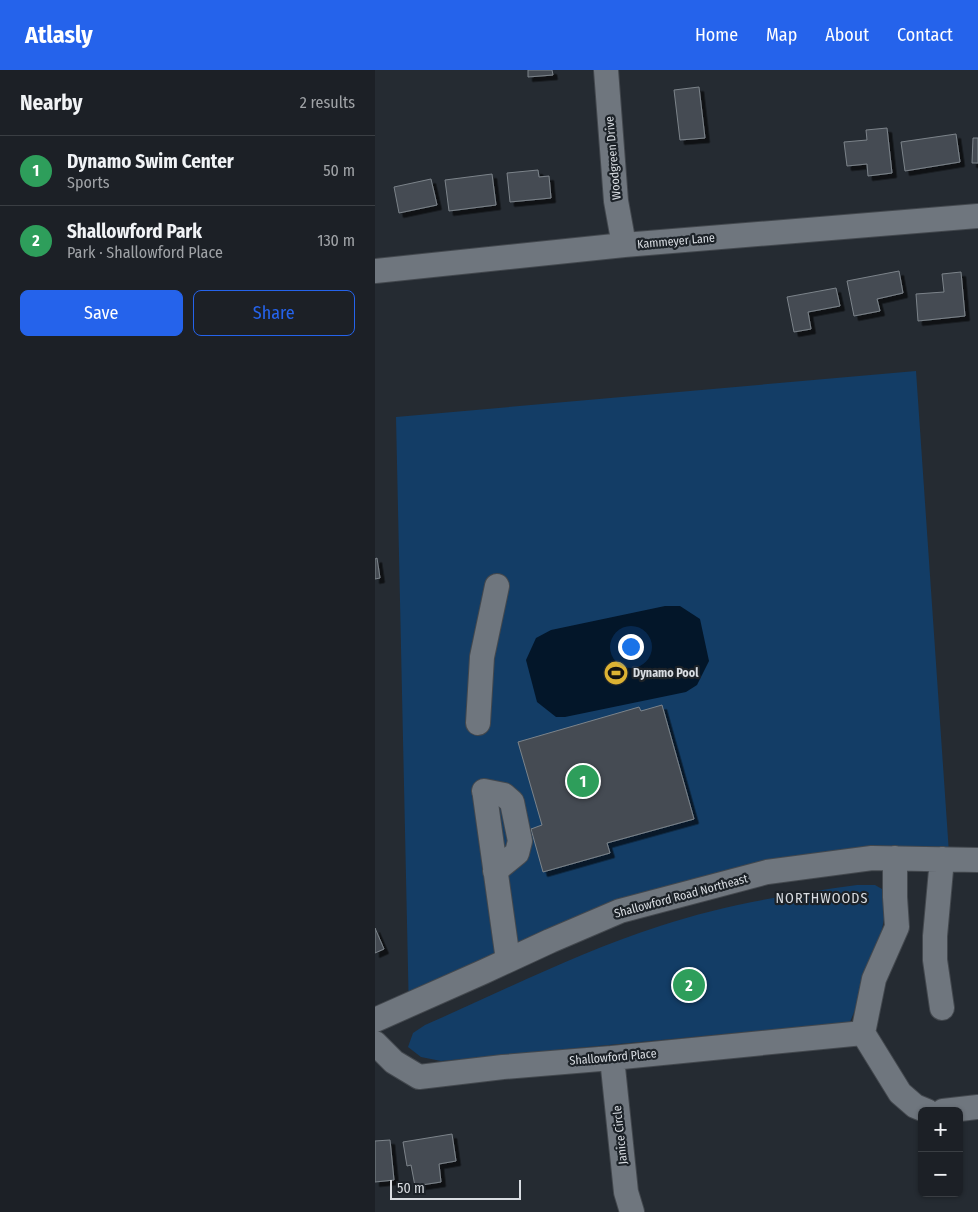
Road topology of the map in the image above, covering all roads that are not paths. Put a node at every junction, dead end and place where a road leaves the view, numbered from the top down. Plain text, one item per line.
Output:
1 (606, 70) edge
2 (978, 216) edge
3 (624, 245) junction
4 (375, 271) edge
5 (497, 586) dead end
6 (479, 723) dead end
7 (485, 794) dead end
8 (895, 858) junction
9 (942, 859) junction
10 (978, 860) edge
11 (508, 960) junction
12 (942, 1008) dead end
13 (375, 1020) edge
14 (863, 1032) junction
15 (375, 1043) edge
16 (612, 1058) junction
17 (918, 1107) edge
18 (978, 1107) edge
19 (963, 1109) edge
20 (633, 1212) edge

1 - 3 street, Woodgreen Drive
2 - 3 street, Kammeyer Lane
3 - 4 street, Kammeyer Lane
5 - 6 street
7 - 11 street
8 - 9 street, Shallowford Road Northeast
8 - 11 street, Shallowford Road Northeast
8 - 14 street
9 - 10 street, Shallowford Road Northeast
9 - 12 street
11 - 13 street, Shallowford Road Northeast
14 - 16 street, Shallowford Place
14 - 17 street
15 - 16 street, Shallowford Place
16 - 20 street, Janice Circle
18 - 19 street

